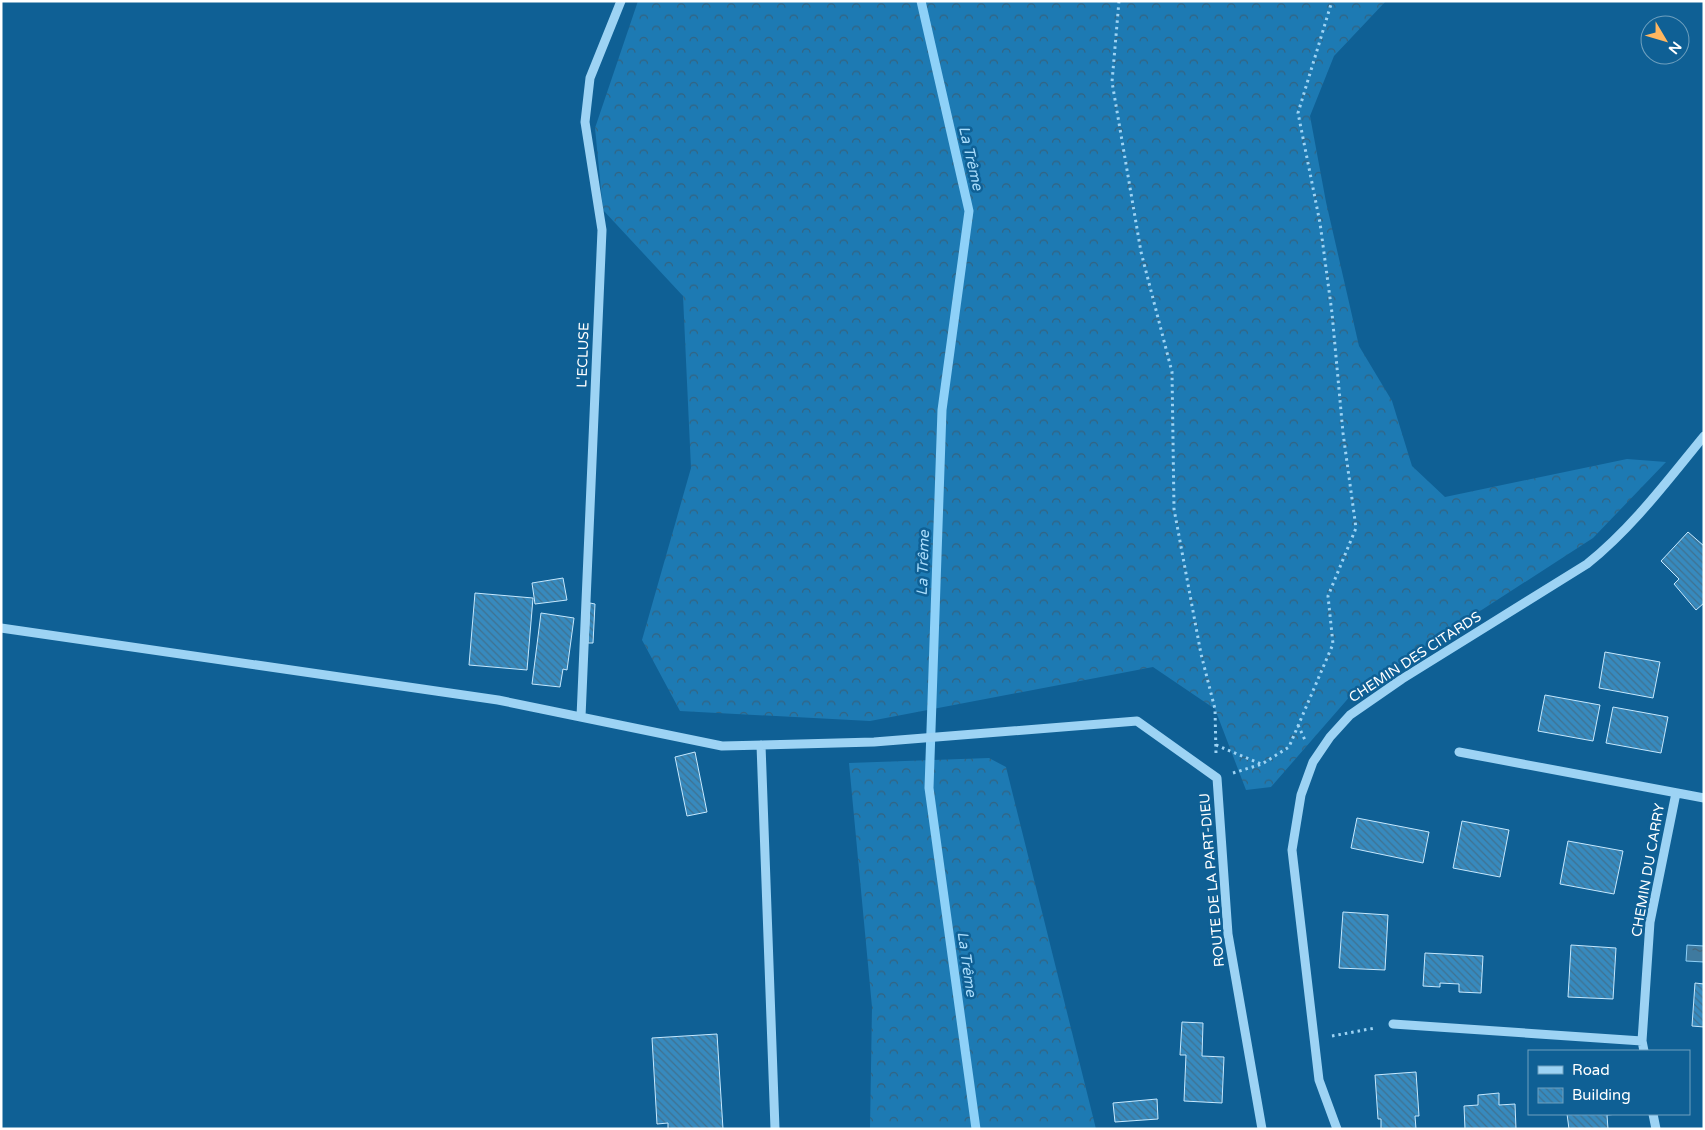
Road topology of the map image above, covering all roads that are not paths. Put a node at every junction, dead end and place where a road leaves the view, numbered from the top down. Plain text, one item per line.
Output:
1 (621, 1) edge
2 (1704, 436) edge
3 (1, 628) edge
4 (581, 717) junction
5 (761, 745) junction
6 (1459, 752) dead end
7 (1676, 793) junction
8 (1704, 798) edge
9 (1393, 1024) road end
10 (1642, 1041) junction
11 (1644, 1050) edge
12 (1653, 1115) edge
13 (775, 1129) edge
14 (1262, 1129) edge
15 (1337, 1129) edge
16 (1656, 1129) edge

1 - 4 street, L'ECLUSE
2 - 15 street, CHEMIN DES CITARDS
3 - 4 street, ROUTE DE LA PART-DIEU
4 - 5 street, ROUTE DE LA PART-DIEU
5 - 13 street
5 - 14 street, ROUTE DE LA PART-DIEU
6 - 7 street, CHEMIN DU CARRY
7 - 8 street, CHEMIN DU CARRY
7 - 10 street, CHEMIN DU CARRY
9 - 10 street
10 - 11 street, CHEMIN DU CARRY
12 - 16 street

